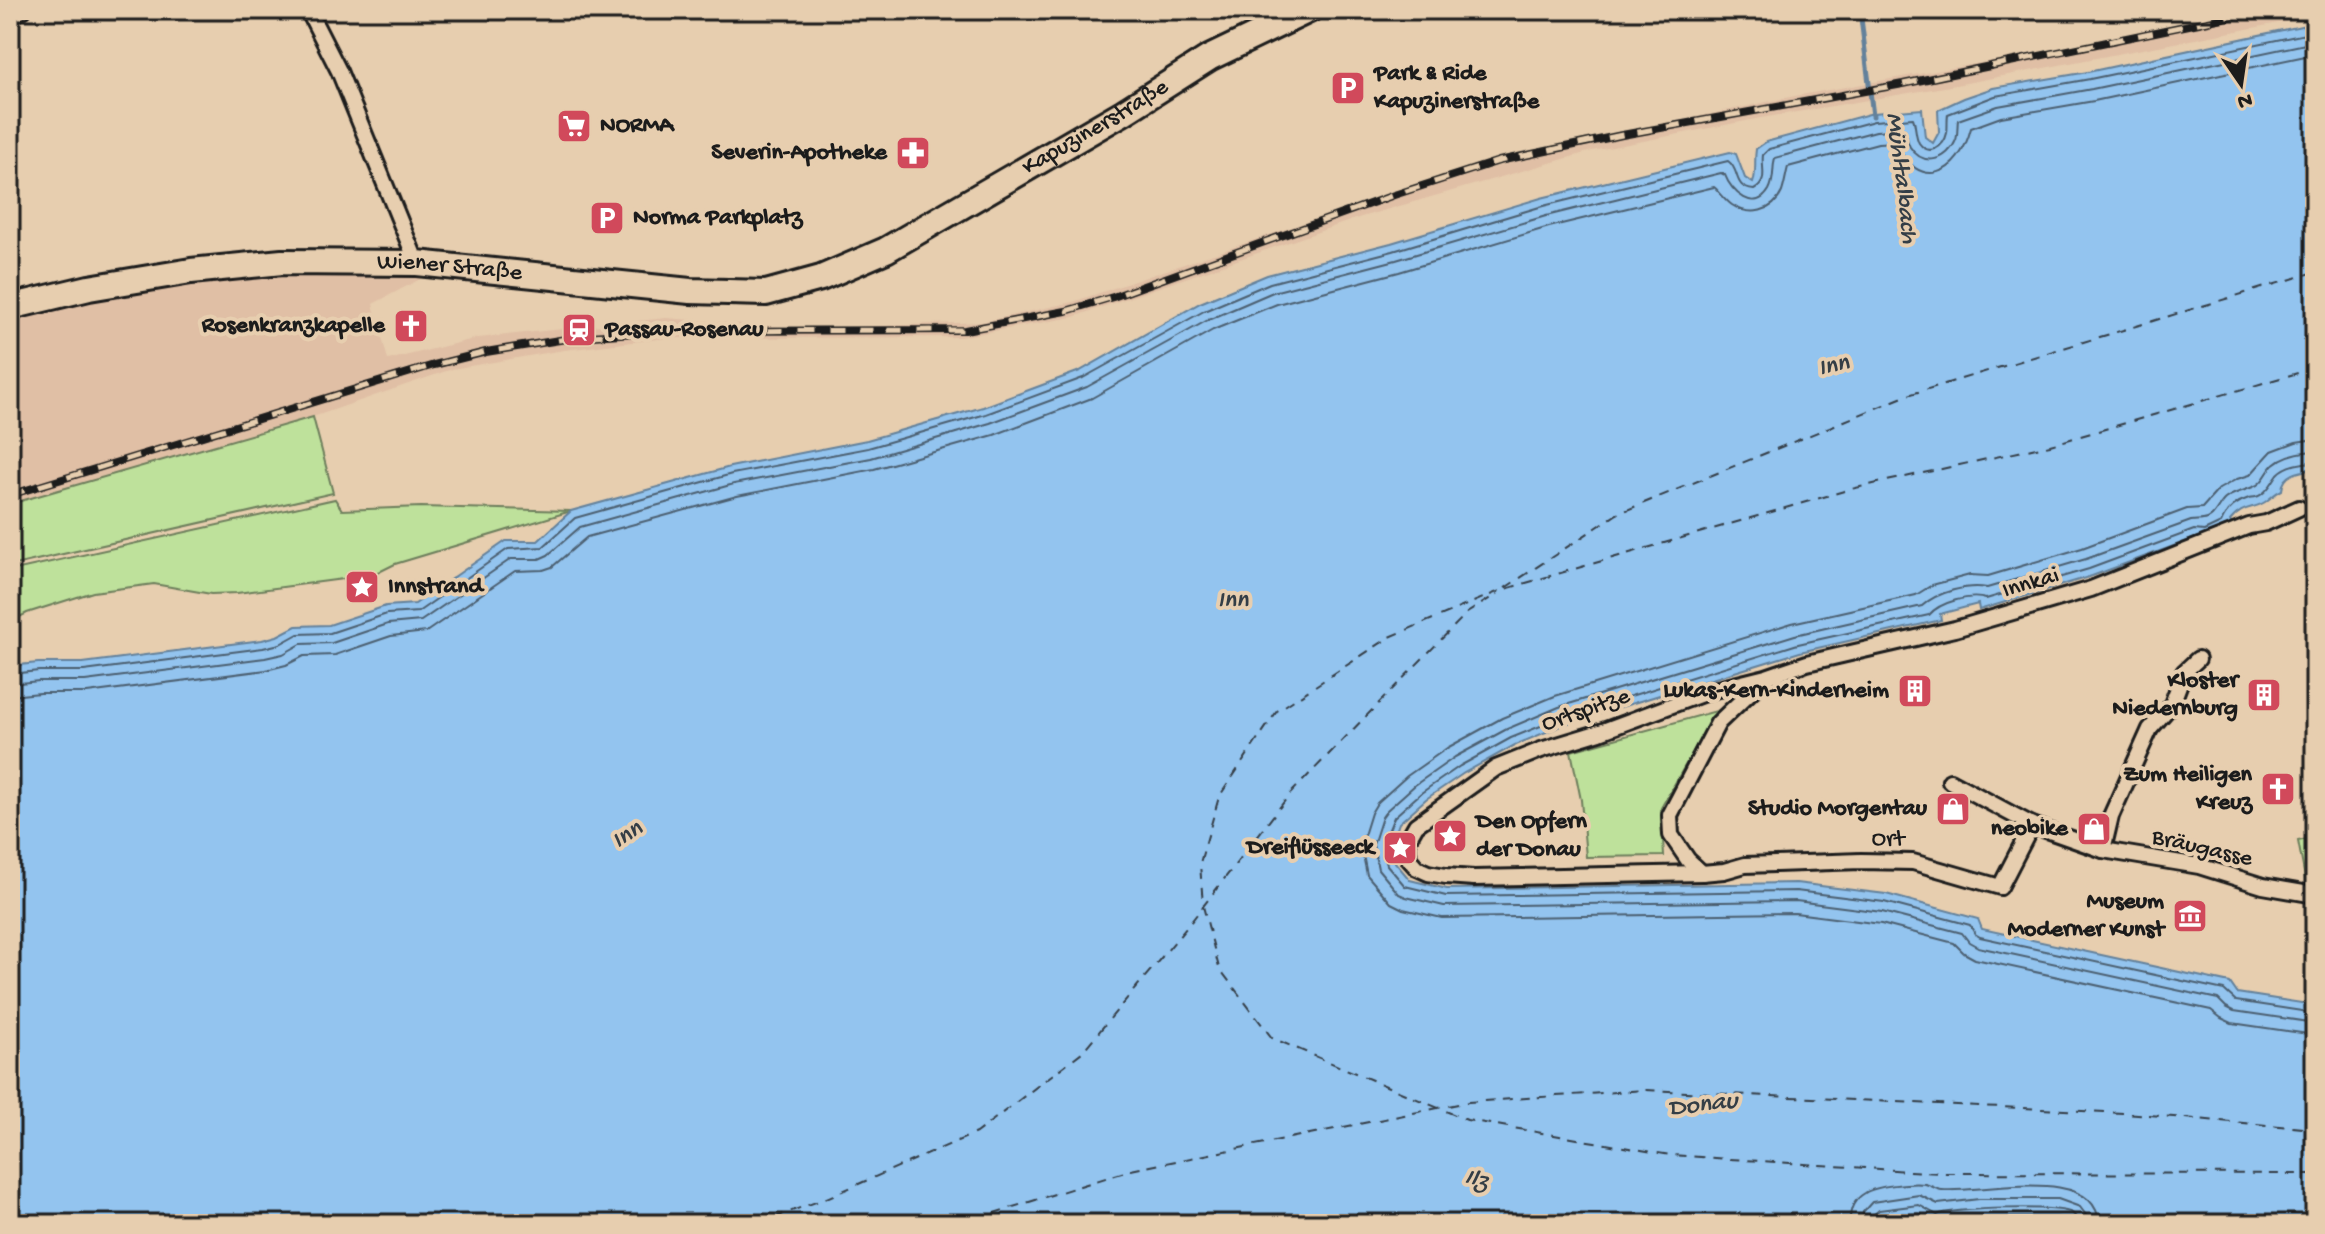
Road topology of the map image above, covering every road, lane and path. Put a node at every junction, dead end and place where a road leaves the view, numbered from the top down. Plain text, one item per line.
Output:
1 (23, 10) edge
2 (308, 10) edge
3 (1309, 10) edge
4 (10, 16) edge
5 (886, 250) joint
6 (417, 263) junction
7 (10, 307) edge
8 (2306, 505) edge
9 (2198, 659) dead end
10 (1766, 677) junction
11 (1950, 781) dead end
12 (2032, 825) junction
13 (2103, 850) junction
14 (1702, 873) junction
15 (2315, 895) edge

1 - 4 street
2 - 6 street
3 - 5 main road, Kapuzinerstraße
5 - 6 main road, Wiener Straße
6 - 7 main road, Wiener Straße
8 - 10 street, Innkai
9 - 13 street
10 - 14 street
10 - 14 street, Ortspitze
11 - 12 street, Bräugasse
12 - 13 street, Bräugasse
12 - 14 street, Ort
13 - 15 street, Bräugasse

